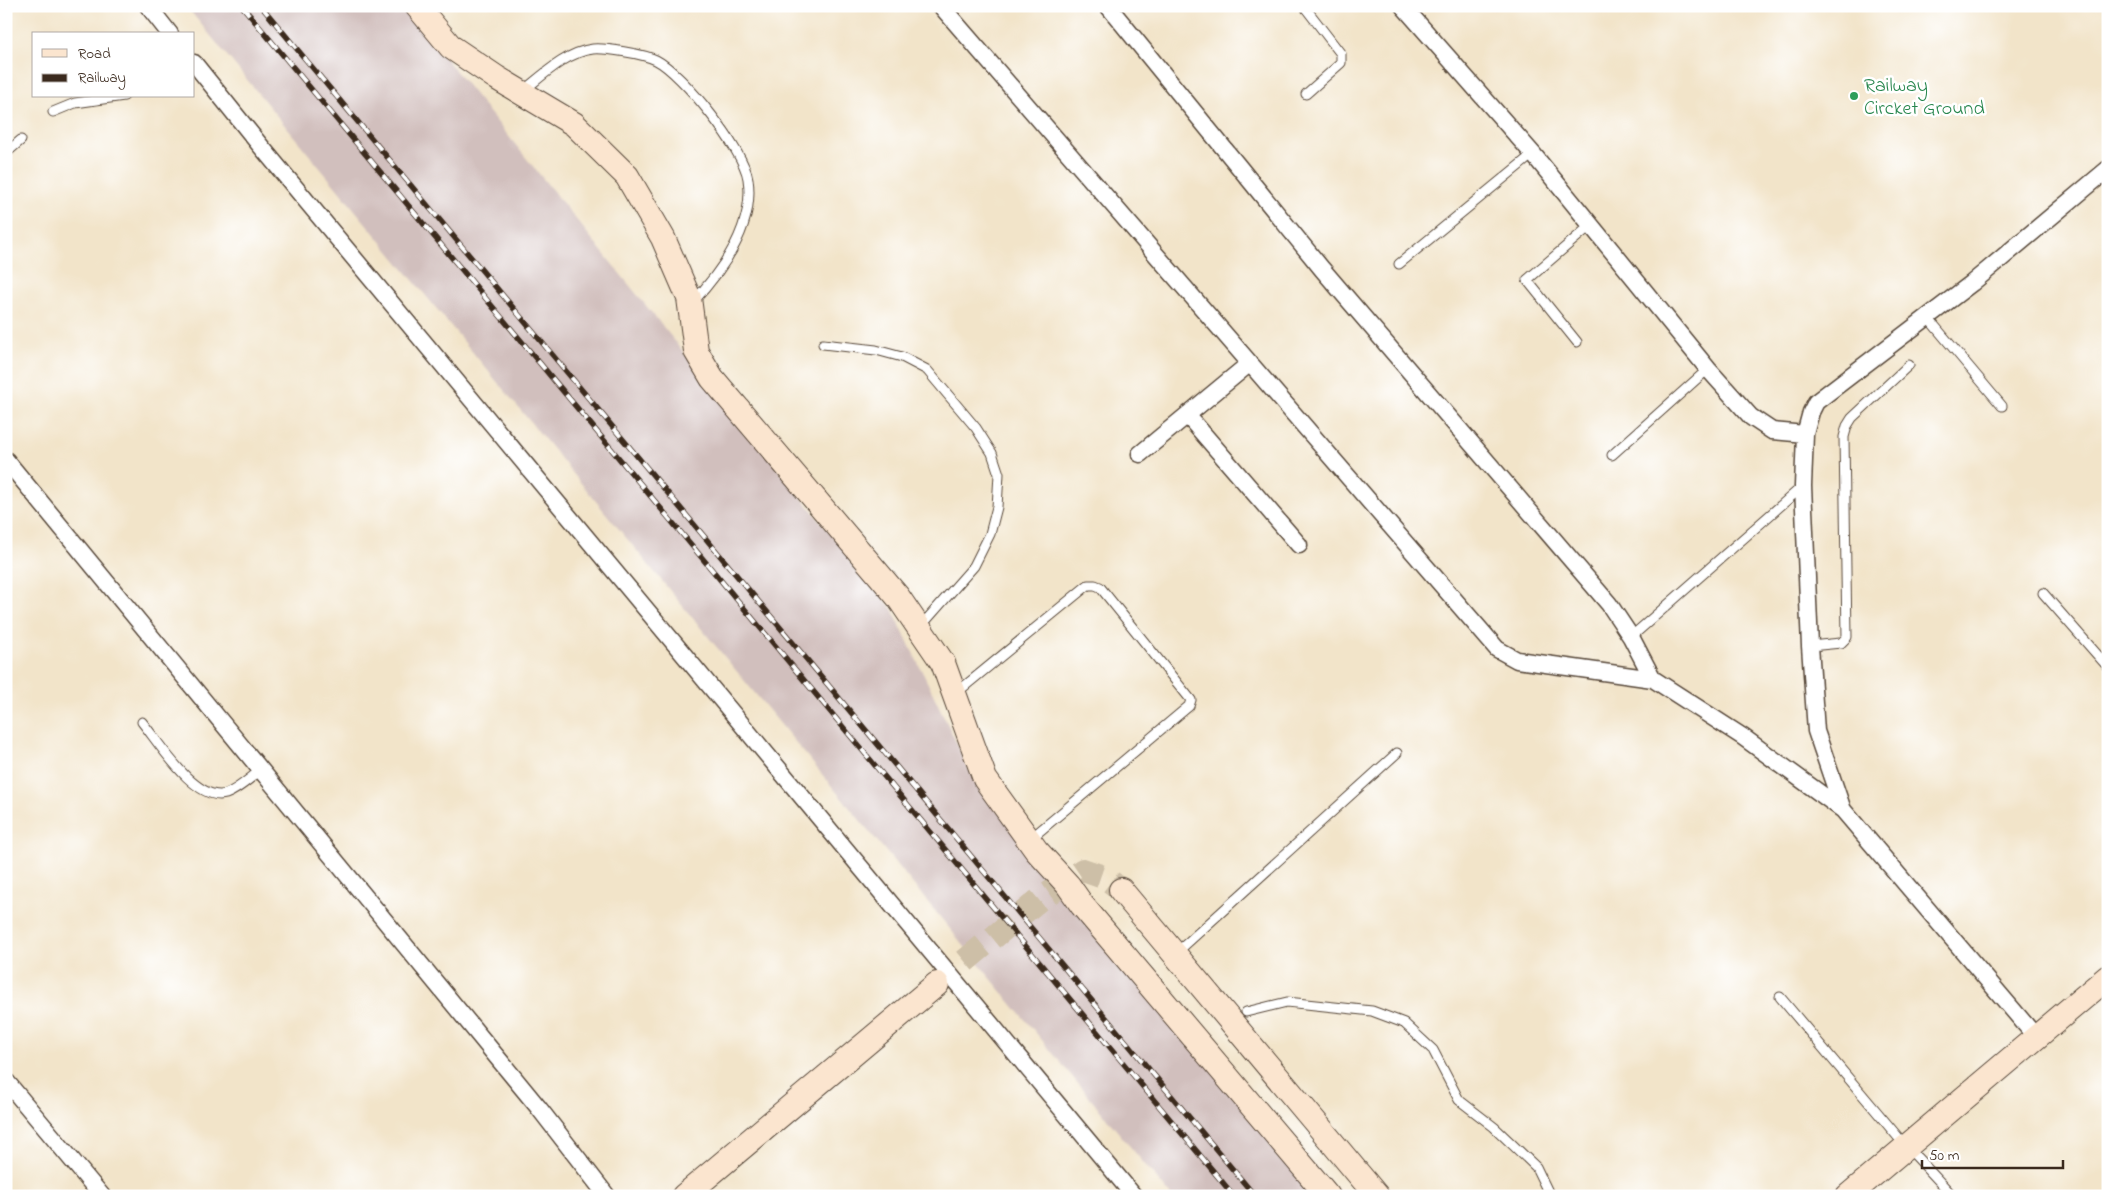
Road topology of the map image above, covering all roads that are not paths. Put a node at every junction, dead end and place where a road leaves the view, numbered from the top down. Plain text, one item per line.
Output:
1 (148, 6) edge
2 (941, 6) edge
3 (1108, 6) edge
4 (1304, 6) edge
5 (1403, 6) edge
6 (423, 9) edge
7 (168, 32) edge
8 (195, 68) edge
9 (522, 92) junction
10 (1306, 94) dead end
11 (110, 98) edge
12 (53, 112) dead end
13 (21, 140) dead end
14 (6, 153) edge
15 (1533, 154) junction
16 (2108, 169) edge
17 (1591, 225) junction
18 (1399, 264) dead end
19 (690, 305) junction
20 (1928, 318) junction
21 (1577, 342) dead end
22 (823, 344) dead end
23 (1250, 363) junction
24 (1909, 365) dead end
25 (1708, 369) junction
26 (2002, 406) dead end
27 (1187, 415) junction
28 (1805, 434) junction
29 (1140, 454) dead end
30 (1612, 456) dead end
31 (6, 460) edge
32 (1803, 486) junction
33 (1299, 545) dead end
34 (2042, 593) dead end
35 (919, 628) junction
36 (1631, 637) junction
37 (1810, 646) junction
38 (2108, 667) edge
39 (1653, 680) junction
40 (954, 694) junction
41 (142, 722) dead end
42 (1397, 752) dead end
43 (261, 770) junction
44 (1843, 810) junction
45 (1029, 840) junction
46 (1122, 890) tunnel mouth
47 (1175, 954) junction
48 (2108, 977) edge
49 (937, 984) tunnel mouth
50 (1780, 997) dead end
51 (1246, 1012) dead end
52 (2036, 1037) junction
53 (6, 1081) edge
54 (1907, 1147) junction
55 (102, 1196) edge
56 (607, 1196) edge
57 (684, 1196) edge
58 (1134, 1196) edge
59 (1328, 1196) edge
60 (1377, 1196) edge
61 (1550, 1196) edge
62 (1848, 1196) edge
63 (1953, 1196) edge

1 - 7 street
2 - 23 street
3 - 36 street
4 - 10 lane
5 - 15 street
6 - 9 street
8 - 58 street
9 - 19 street
9 - 19 lane
11 - 12 lane
13 - 14 lane
15 - 17 street
15 - 18 lane
16 - 20 street
17 - 21 lane
17 - 25 street
19 - 35 street
20 - 26 lane
20 - 28 street
22 - 35 lane
23 - 27 street
23 - 39 street
24 - 37 lane
25 - 28 street
25 - 30 lane
27 - 29 street
27 - 33 street
28 - 32 street
31 - 43 street
32 - 36 lane
32 - 37 street
34 - 38 lane
35 - 40 street
36 - 39 street
37 - 44 street
39 - 44 street
40 - 45 street
40 - 45 lane
41 - 43 lane
42 - 47 lane
43 - 56 street
44 - 52 street
45 - 59 street
46 - 47 street
47 - 60 street
48 - 52 street
49 - 57 street
50 - 54 lane
51 - 61 lane
52 - 54 street
53 - 55 street
54 - 62 street
54 - 63 lane

